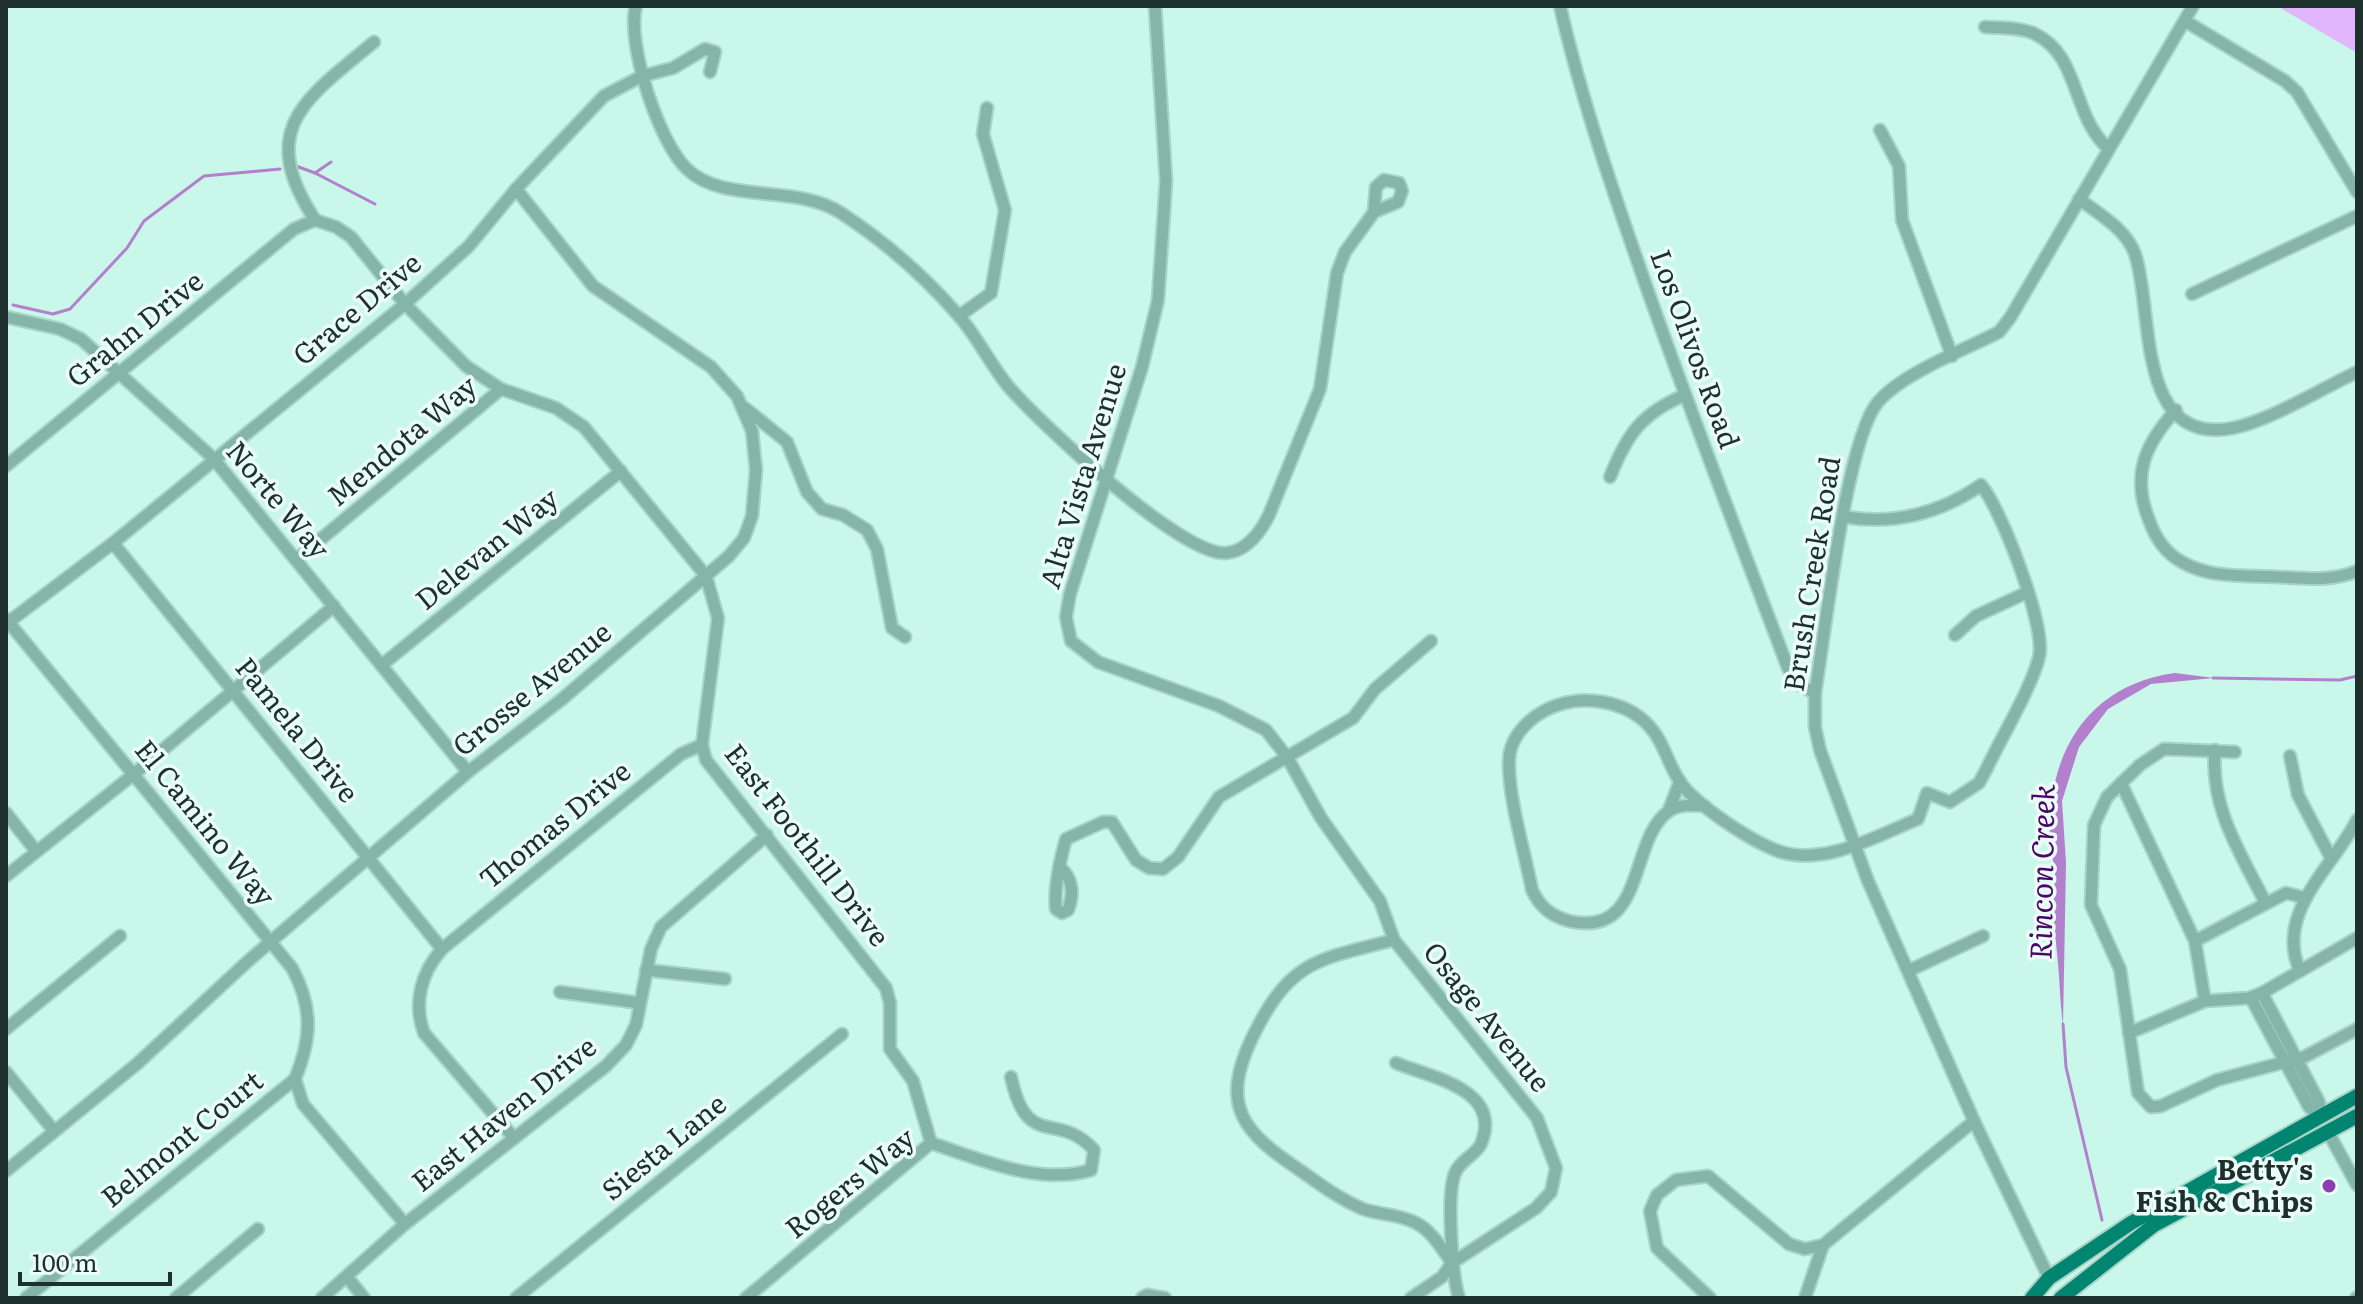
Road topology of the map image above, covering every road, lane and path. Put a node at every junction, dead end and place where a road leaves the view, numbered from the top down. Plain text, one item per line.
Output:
1 (636, 6) edge
2 (1155, 6) edge
3 (1560, 6) edge
4 (2193, 6) edge
5 (2185, 21) junction
6 (1985, 27) dead end
7 (374, 42) dead end
8 (710, 72) dead end
9 (642, 76) junction
10 (987, 108) dead end
11 (1880, 130) dead end
12 (2108, 148) junction
13 (516, 189) junction
14 (2357, 192) edge
15 (2079, 199) junction
16 (1374, 212) dead end
17 (2357, 216) edge
18 (315, 220) junction
19 (2192, 294) dead end
20 (405, 304) junction
21 (959, 316) junction
22 (6, 317) edge
23 (1952, 356) junction
24 (120, 372) junction
25 (2357, 372) edge
26 (501, 389) junction
27 (1685, 395) junction
28 (742, 405) junction
29 (2176, 410) junction
30 (213, 458) junction
31 (6, 466) edge
32 (621, 471) junction
33 (1106, 477) junction
34 (1610, 477) dead end
35 (1845, 517) junction
36 (113, 543) junction
37 (297, 559) junction
38 (2357, 571) edge
39 (706, 576) junction
40 (2028, 592) junction
41 (334, 606) junction
42 (7, 622) edge
43 (1955, 635) dead end
44 (905, 637) dead end
45 (1431, 641) dead end
46 (383, 664) junction
47 (235, 690) junction
48 (1815, 693) junction
49 (702, 745) junction
50 (2215, 750) junction
51 (2235, 752) dead end
52 (2290, 756) dead end
53 (1287, 757) junction
54 (468, 772) junction
55 (134, 774) junction
56 (1680, 781) junction
57 (2121, 783) junction
58 (1705, 806) junction
59 (1669, 810) junction
60 (6, 813) edge
61 (2357, 820) edge
62 (767, 835) junction
63 (1854, 845) junction
64 (36, 851) junction
65 (369, 857) junction
66 (2331, 858) junction
67 (1061, 868) dead end
68 (6, 876) edge
69 (2306, 898) junction
70 (2265, 902) junction
71 (120, 936) dead end
72 (1983, 936) dead end
73 (2357, 938) edge
74 (1394, 940) junction
75 (271, 941) junction
76 (2195, 941) junction
77 (442, 949) junction
78 (646, 970) junction
79 (1908, 971) junction
80 (2300, 971) junction
81 (725, 979) dead end
82 (560, 992) dead end
83 (2256, 996) junction
84 (2205, 1001) junction
85 (640, 1003) junction
86 (6, 1029) edge
87 (2357, 1029) edge
88 (2129, 1033) junction
89 (842, 1034) dead end
90 (2288, 1060) junction
91 (1396, 1063) dead end
92 (6, 1072) edge
93 (1011, 1077) dead end
94 (295, 1079) junction
95 (2357, 1096) edge
96 (2357, 1116) edge
97 (2320, 1117) junction
98 (1974, 1121) junction
99 (54, 1131) junction
100 (2328, 1132) junction
101 (514, 1138) junction
102 (931, 1143) junction
103 (6, 1171) edge
104 (2357, 1185) edge
105 (405, 1224) junction
106 (258, 1229) dead end
107 (1823, 1245) junction
108 (1452, 1263) junction
109 (347, 1277) junction
110 (2049, 1278) junction
111 (26, 1298) edge
112 (176, 1298) edge
113 (322, 1298) edge
114 (364, 1298) edge
115 (516, 1298) edge
116 (746, 1298) edge
117 (1142, 1298) edge
118 (1165, 1298) edge
119 (1411, 1298) edge
120 (1459, 1298) edge
121 (1710, 1298) edge
122 (1805, 1298) edge
123 (2032, 1298) edge
124 (2061, 1298) edge

1 - 9 street
2 - 33 street, Alta Vista Avenue
3 - 27 street, Los Olivos Road
4 - 5 street, Brush Creek Road
5 - 12 street, Brush Creek Road
5 - 14 street
6 - 12 street
7 - 18 street
8 - 9 street, Grace Drive
9 - 13 street, Grace Drive
9 - 21 street
10 - 21 street
11 - 23 street
12 - 15 street, Brush Creek Road
13 - 20 street, Grace Drive
13 - 28 street, Grosse Avenue
15 - 23 street, Brush Creek Road
15 - 29 street
16 - 33 street
17 - 19 street
18 - 20 street, East Foothill Drive
18 - 24 street, Grahn Drive
20 - 26 street, East Foothill Drive
20 - 30 street, Grace Drive
21 - 33 street
22 - 24 street, Norte Way
23 - 35 street, Brush Creek Road
24 - 30 street, Norte Way
24 - 31 street, Grahn Drive
25 - 29 street
26 - 32 street, East Foothill Drive
26 - 37 street, Mendota Way
27 - 34 street
27 - 48 street, Los Olivos Road
28 - 39 street, Grosse Avenue
28 - 44 street
29 - 38 street
30 - 36 street, Grace Drive
30 - 37 street, Norte Way
32 - 39 street, East Foothill Drive
32 - 46 street, Delevan Way
33 - 53 street, Alta Vista Avenue
35 - 40 street
35 - 48 street, Brush Creek Road
36 - 42 street, Grace Drive
36 - 47 street, Pamela Drive
37 - 41 street, Norte Way
39 - 49 street, East Foothill Drive
39 - 54 street, Grosse Avenue
40 - 43 street
40 - 63 street
41 - 46 street, Norte Way
41 - 47 street
42 - 55 street, El Camino Way
45 - 53 street
46 - 54 street, Norte Way
47 - 55 street
47 - 65 street, Pamela Drive
48 - 63 street, Brush Creek Road
49 - 62 street, East Foothill Drive
49 - 77 street, Thomas Drive
50 - 51 street
50 - 57 street
50 - 70 street
52 - 66 street
53 - 67 street
53 - 74 street, Alta Vista Avenue
54 - 65 street, Grosse Avenue
55 - 64 street
55 - 75 street, El Camino Way
56 - 58 street
56 - 59 street
56 - 59 street
57 - 76 street
57 - 88 street
58 - 59 street
58 - 63 street
60 - 64 street
61 - 66 street
62 - 78 street, East Haven Drive
62 - 102 street, East Foothill Drive
63 - 79 street, Brush Creek Road
64 - 68 street
65 - 75 street, Grosse Avenue
65 - 77 street, Pamela Drive
66 - 69 street
69 - 70 street
69 - 80 street
70 - 76 street
71 - 86 street
72 - 79 street
73 - 80 street
74 - 108 street, Osage Avenue
74 - 108 street
75 - 94 street, El Camino Way
75 - 99 street, Grosse Avenue
76 - 84 street
77 - 101 street
78 - 81 street
78 - 85 street, East Haven Drive
79 - 98 street, Brush Creek Road
80 - 83 street
82 - 85 street
83 - 84 street
83 - 90 street
84 - 88 street
85 - 101 street, East Haven Drive
87 - 90 street
88 - 90 street
89 - 115 street, Siesta Lane
90 - 97 street
91 - 108 street
92 - 99 street
93 - 102 street, Rogers Way
94 - 105 street
94 - 111 street, Belmont Court
95 - 97 main road
96 - 100 main road
97 - 100 main road
97 - 110 main road
98 - 107 street
98 - 110 street, Brush Creek Road
99 - 103 street, Grosse Avenue
100 - 104 street
100 - 124 main road
101 - 105 street, East Haven Drive
102 - 116 street, Rogers Way
105 - 109 street, East Haven Drive
106 - 112 street
107 - 121 street
107 - 122 street
108 - 119 street, Osage Avenue
108 - 120 street
109 - 113 street, East Haven Drive
109 - 114 street
110 - 123 main road
110 - 124 main road
117 - 118 street

